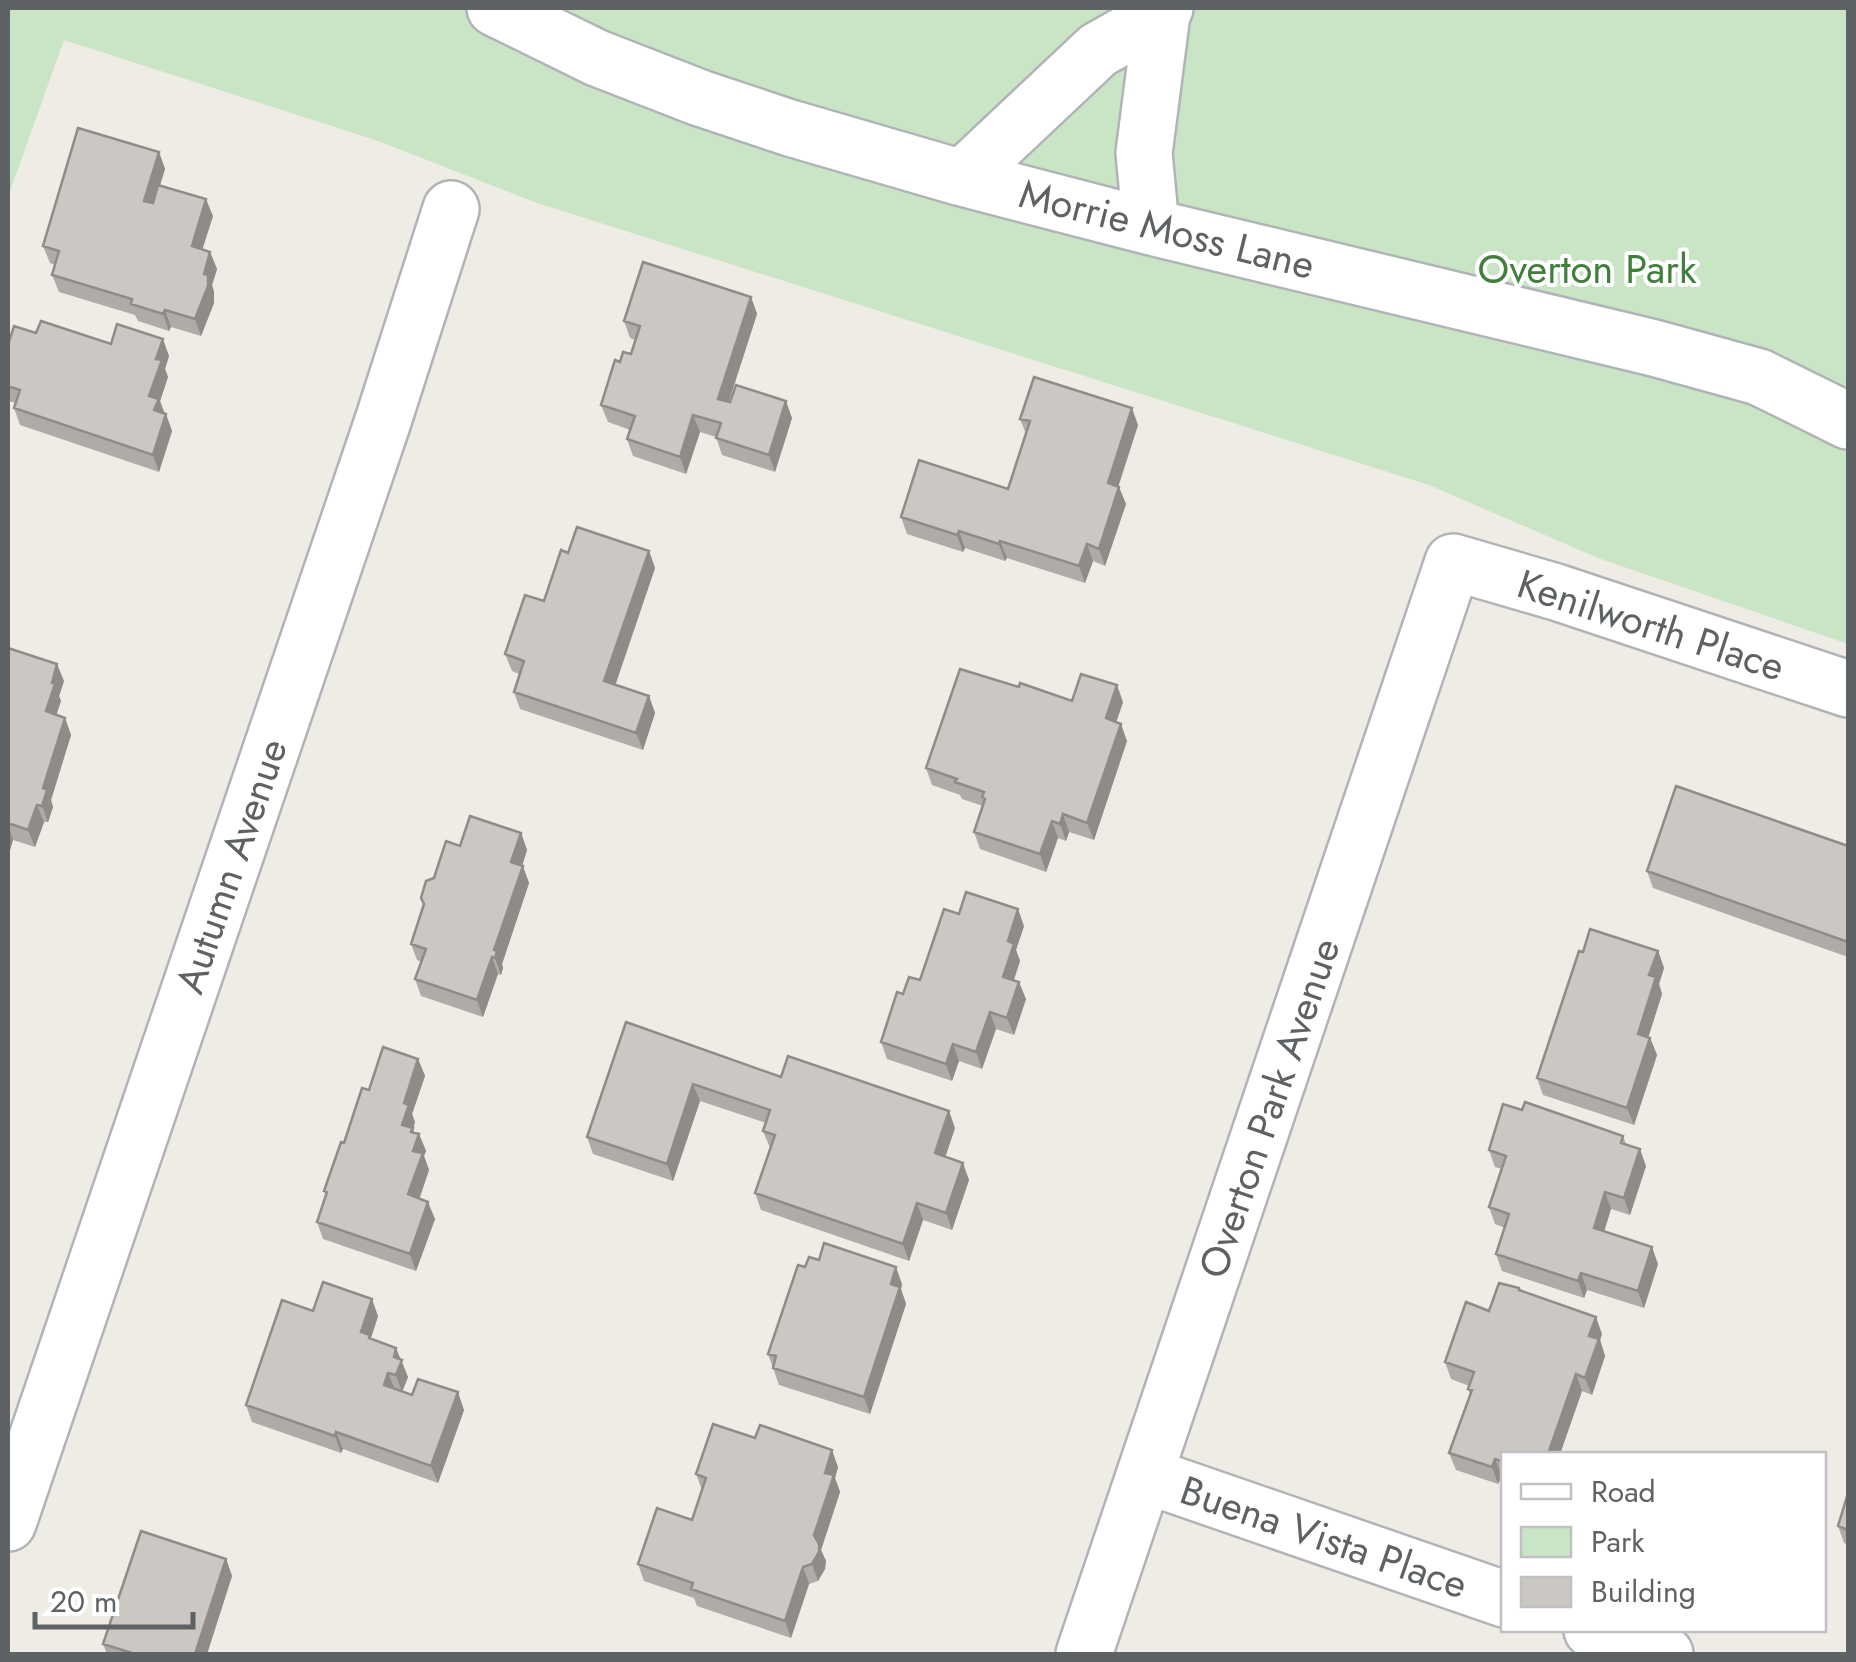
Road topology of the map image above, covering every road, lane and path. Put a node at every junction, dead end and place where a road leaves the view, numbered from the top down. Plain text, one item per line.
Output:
1 (495, 8) edge
2 (1163, 10) edge
3 (962, 178) junction
4 (452, 209) dead end
5 (1151, 227) junction
6 (1848, 420) edge
7 (1453, 562) joint
8 (1848, 689) edge
9 (1145, 1475) junction
10 (8, 1522) edge
11 (1501, 1598) edge
12 (1598, 1632) edge
13 (1084, 1654) edge
14 (1665, 1654) edge

1 - 3 street, Morrie Moss Lane
2 - 3 street
2 - 5 street
3 - 5 street, Morrie Moss Lane
4 - 10 street, Autumn Avenue
5 - 6 street, Morrie Moss Lane
7 - 8 street, Kenilworth Place
7 - 9 street, Overton Park Avenue
9 - 11 street, Buena Vista Place
9 - 13 street, Overton Park Avenue
12 - 14 street

